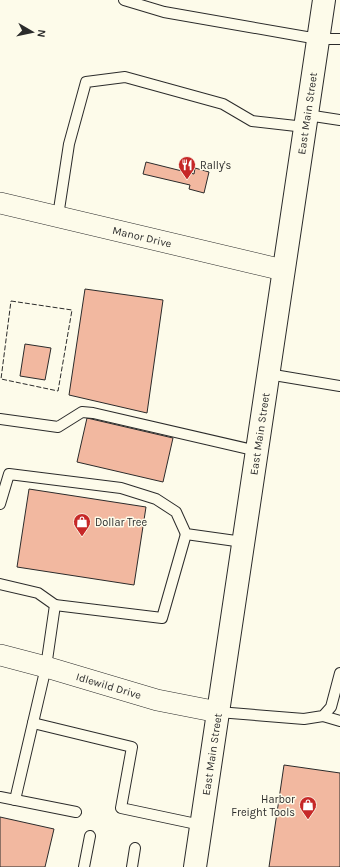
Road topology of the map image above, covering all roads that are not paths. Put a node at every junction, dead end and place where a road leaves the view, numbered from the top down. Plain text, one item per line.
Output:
1 (124, 0) edge
2 (324, 0) edge
3 (318, 39) junction
4 (340, 39) edge
5 (340, 120) edge
6 (306, 121) junction
7 (0, 203) edge
8 (58, 216) junction
9 (284, 270) junction
10 (268, 374) junction
11 (340, 386) edge
12 (0, 419) edge
13 (257, 451) junction
14 (0, 504) edge
15 (186, 534) junction
16 (243, 542) junction
17 (0, 584) edge
18 (55, 606) junction
19 (0, 656) edge
20 (46, 667) junction
21 (340, 673) edge
22 (218, 712) junction
23 (323, 716) junction
24 (340, 721) edge
25 (33, 723) junction
26 (0, 797) edge
27 (15, 800) junction
28 (76, 812) dead end
29 (201, 825) junction
30 (90, 836) dead end
31 (135, 848) dead end
32 (84, 867) edge
33 (132, 867) edge
34 (195, 867) edge

1 - 3 lane
2 - 3 main road, East Main Street
3 - 4 lane
3 - 6 main road, East Main Street
5 - 6 lane
6 - 8 lane
6 - 9 main road, East Main Street
7 - 8 street, Manor Drive
8 - 9 street, Manor Drive
9 - 10 main road, East Main Street
10 - 11 lane
10 - 13 main road, East Main Street
12 - 13 lane
13 - 16 main road, East Main Street
14 - 15 lane
15 - 16 lane
15 - 18 lane
16 - 22 main road, East Main Street
17 - 18 lane
18 - 20 lane
19 - 20 street, Idlewild Drive
20 - 22 street, Idlewild Drive
20 - 25 lane
21 - 23 lane
22 - 23 lane
22 - 29 main road, East Main Street
23 - 24 lane
25 - 27 lane
25 - 29 lane
26 - 27 lane
27 - 28 lane
29 - 34 main road, East Main Street
30 - 32 lane
31 - 33 lane

